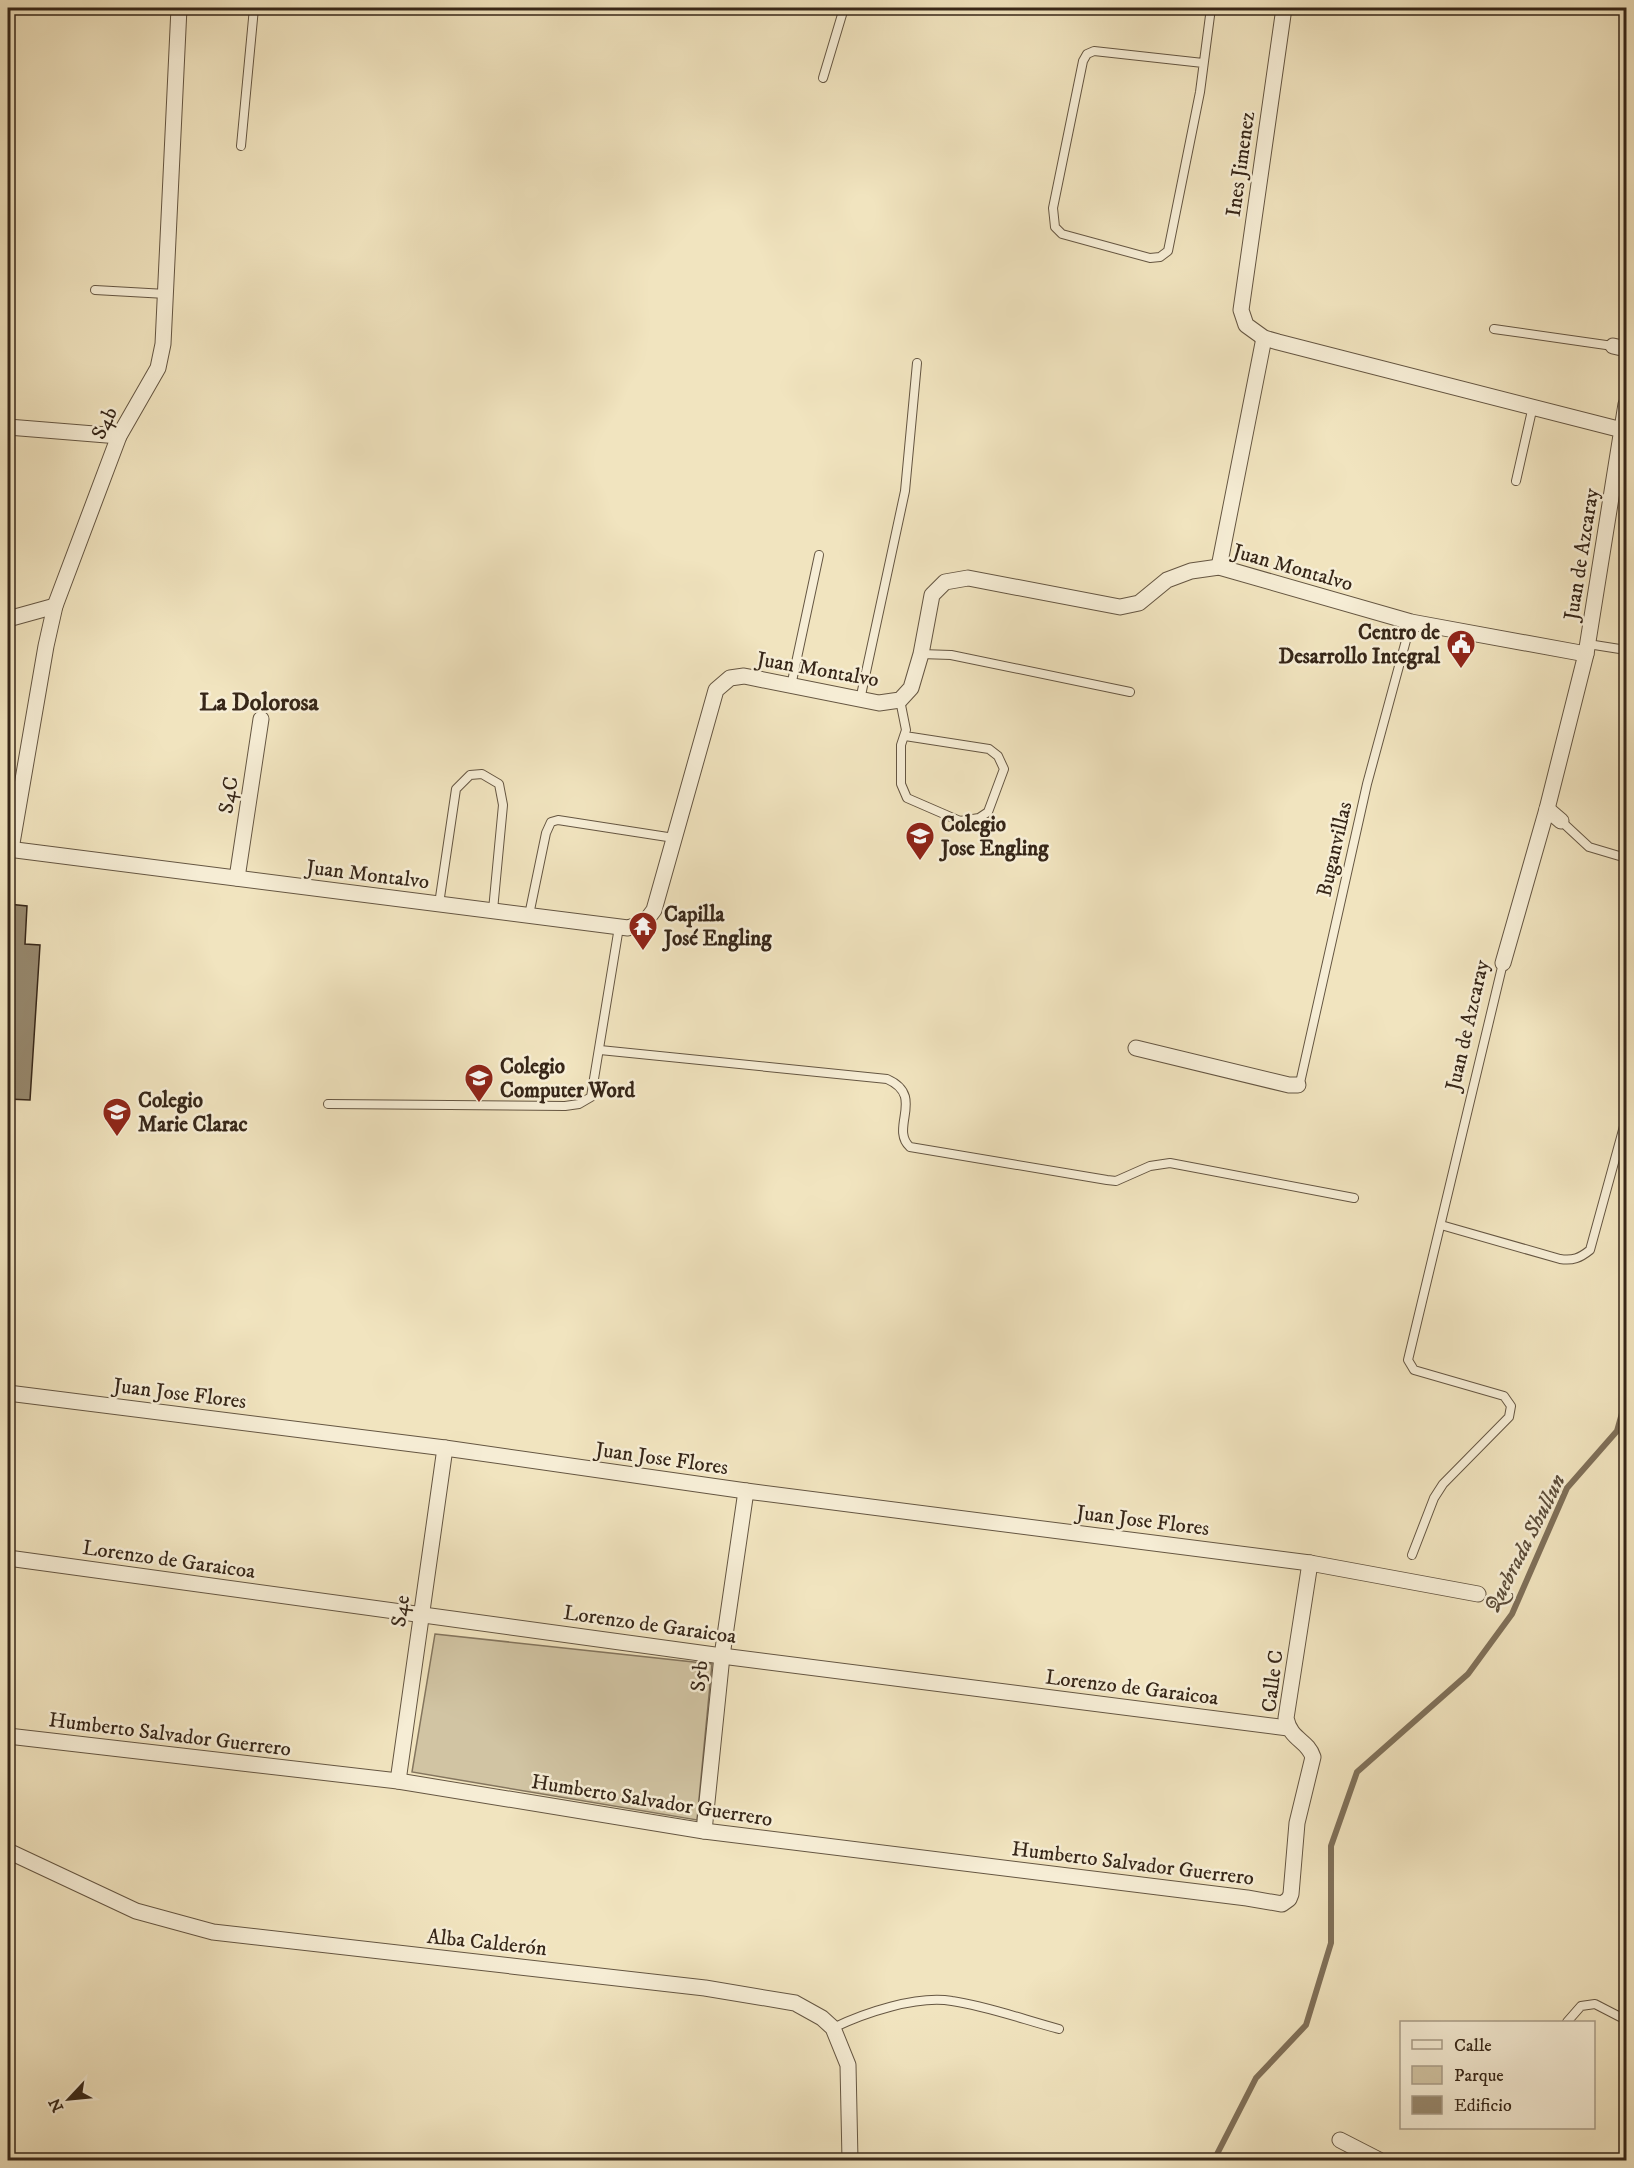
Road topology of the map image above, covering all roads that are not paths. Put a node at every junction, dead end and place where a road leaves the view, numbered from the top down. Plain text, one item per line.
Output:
1 (179, 8) edge
2 (255, 8) edge
3 (844, 8) edge
4 (1211, 8) edge
5 (1284, 8) edge
6 (1203, 63) junction
7 (823, 78) dead end
8 (241, 146) dead end
9 (95, 290) dead end
10 (166, 294) junction
11 (1494, 328) dead end
12 (1264, 338) junction
13 (1620, 348) edge
14 (917, 363) dead end
15 (1626, 404) edge
16 (1533, 406) junction
17 (8, 427) edge
18 (1622, 430) junction
19 (119, 436) junction
20 (1516, 481) dead end
21 (819, 555) dead end
22 (1219, 567) junction
23 (55, 606) junction
24 (8, 619) edge
25 (1411, 622) junction
26 (1587, 649) junction
27 (1626, 650) edge
28 (921, 654) junction
29 (791, 686) junction
30 (1130, 692) dead end
31 (860, 700) junction
32 (900, 700) junction
33 (261, 719) dead end
34 (906, 736) junction
35 (1547, 809) junction
36 (1561, 821) joint
37 (674, 838) junction
38 (9, 849) edge
39 (1626, 858) edge
40 (237, 878) junction
41 (439, 904) junction
42 (493, 910) junction
43 (529, 915) junction
44 (619, 927) junction
45 (1503, 963) joint
46 (1137, 1048) dead end
47 (600, 1050) junction
48 (1298, 1085) joint
49 (328, 1104) dead end
50 (1626, 1119) edge
51 (1354, 1198) dead end
52 (1441, 1225) junction
53 (8, 1393) edge
54 (445, 1448) junction
55 (746, 1491) junction
56 (1412, 1555) dead end
57 (8, 1558) edge
58 (1310, 1563) junction
59 (1478, 1594) dead end
60 (420, 1614) junction
61 (722, 1656) junction
62 (1288, 1728) junction
63 (8, 1736) edge
64 (398, 1781) junction
65 (704, 1832) junction
66 (8, 1851) edge
67 (1289, 1899) joint
68 (1626, 2020) edge
69 (1569, 2021) edge
70 (833, 2028) junction
71 (1059, 2029) dead end
72 (1340, 2140) dead end
73 (850, 2160) edge
74 (1379, 2160) edge

1 - 10 street, S4b
2 - 8 lane
3 - 7 lane
4 - 6 lane
5 - 12 street, Ines Jimenez
6 - 6 lane
9 - 10 lane
10 - 19 street, S4b
11 - 13 lane
12 - 16 street
12 - 22 street
14 - 31 lane
15 - 18 street, Juan de Azcaray
16 - 18 street
16 - 20 lane
17 - 19 street
18 - 26 street, Juan de Azcaray
19 - 23 street, S4b
21 - 29 lane
22 - 25 street, Juan Montalvo
22 - 28 street, Juan Montalvo
23 - 24 street
23 - 38 street, S4b
25 - 26 street, Juan Montalvo
25 - 48 lane, Buganvillas
26 - 27 lane
26 - 35 street, Juan de Azcaray
28 - 30 lane
28 - 32 street, Juan Montalvo
29 - 31 street, Juan Montalvo
29 - 37 street, Juan Montalvo
31 - 32 street, Juan Montalvo
32 - 34 lane
33 - 40 street, S4C
34 - 34 lane
35 - 36 street
35 - 45 street, Juan de Azcaray
36 - 39 lane
37 - 43 lane
37 - 44 street, Juan Montalvo
38 - 40 street, Juan Montalvo
40 - 41 street, Juan Montalvo
41 - 42 street, Juan Montalvo
41 - 42 lane
42 - 43 street, Juan Montalvo
43 - 44 street, Juan Montalvo
44 - 47 lane
45 - 52 lane, Juan de Azcaray
46 - 48 street
47 - 49 lane
47 - 51 lane
50 - 52 lane
52 - 56 lane, Juan de Azcaray
53 - 54 street, Juan Jose Flores
54 - 55 street, Juan Jose Flores
54 - 60 street, S4e
55 - 58 street, Juan Jose Flores
55 - 61 street, S5b
57 - 60 street, Lorenzo de Garaicoa
58 - 59 street, Juan Jose Flores
58 - 62 street, Calle C
60 - 61 street, Lorenzo de Garaicoa
60 - 64 street, S4e
61 - 62 street, Lorenzo de Garaicoa
61 - 65 street, S5b
62 - 67 street, Calle C
63 - 64 street, Humberto Salvador Guerrero
64 - 65 street, Humberto Salvador Guerrero
65 - 67 street, Humberto Salvador Guerrero
66 - 70 street, Alba Calderón
68 - 69 lane
70 - 71 lane
70 - 73 street
72 - 74 street

